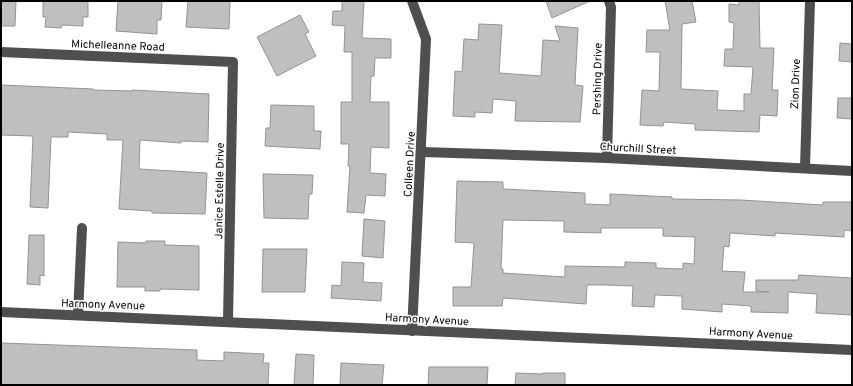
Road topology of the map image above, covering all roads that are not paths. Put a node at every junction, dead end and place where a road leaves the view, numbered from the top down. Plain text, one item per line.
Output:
1 (412, 1) edge
2 (609, 1) edge
3 (810, 1) edge
4 (1, 52) edge
5 (233, 62) joint
6 (422, 152) junction
7 (607, 158) junction
8 (805, 168) junction
9 (852, 170) edge
10 (82, 228) dead end
11 (1, 312) edge
12 (78, 315) junction
13 (228, 321) junction
14 (412, 331) junction
15 (852, 350) edge

1 - 6 street, Colleen Drive
2 - 7 street, Pershing Drive
3 - 8 street, Zion Drive
4 - 5 street, Michelleanne Road
5 - 13 street, Janice Estelle Drive
6 - 7 street, Churchill Street
6 - 14 street, Colleen Drive
7 - 8 street, Churchill Street
8 - 9 street, Churchill Street
10 - 12 street
11 - 12 street, Harmony Avenue
12 - 13 street, Harmony Avenue
13 - 14 street, Harmony Avenue
14 - 15 street, Harmony Avenue

